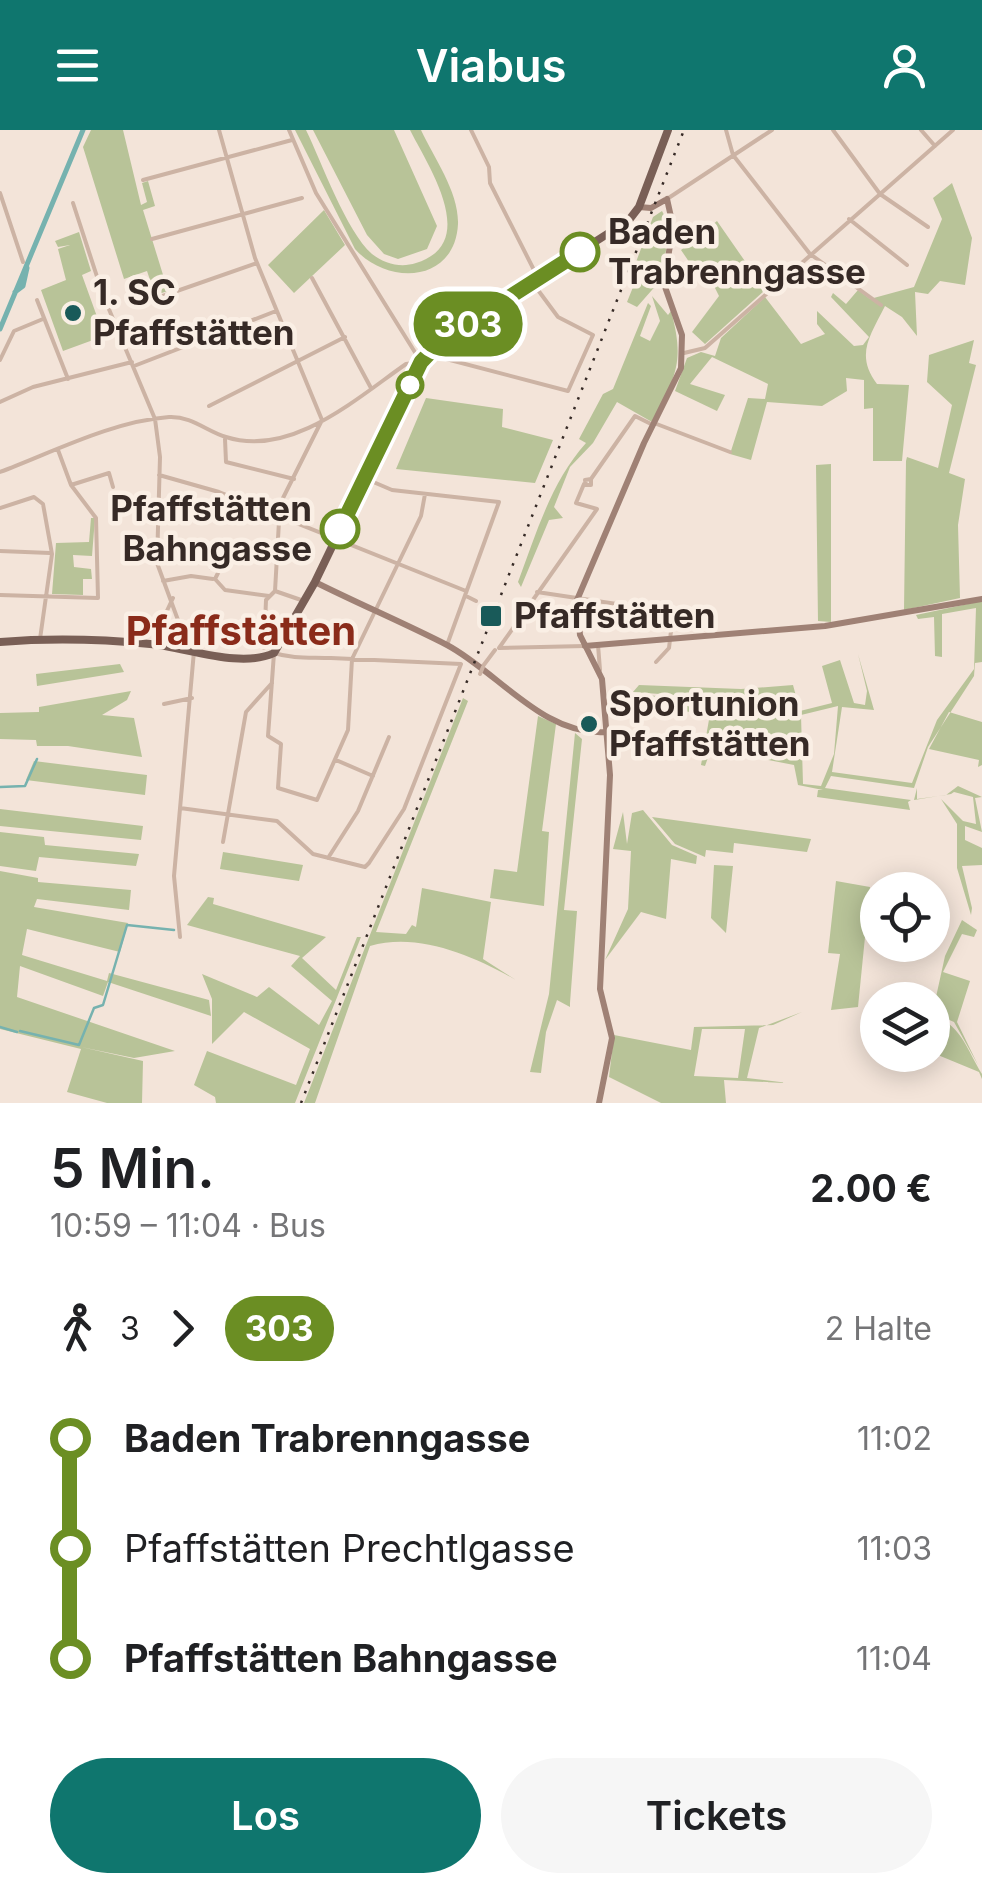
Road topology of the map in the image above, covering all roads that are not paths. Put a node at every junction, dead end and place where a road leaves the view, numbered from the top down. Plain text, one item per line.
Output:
1 (219, 130) edge
2 (289, 130) edge
3 (471, 130) edge
4 (668, 130) edge
5 (726, 130) edge
6 (772, 130) edge
7 (833, 130) edge
8 (921, 130) edge
9 (953, 130) edge
10 (292, 140) junction
11 (935, 146) junction
12 (733, 155) junction
13 (227, 157) junction
14 (143, 180) dead end
15 (0, 193) edge
16 (880, 194) junction
17 (302, 198) dead end
18 (667, 199) junction
19 (73, 203) dead end
20 (640, 204) junction
21 (242, 214) junction
22 (849, 220) junction
23 (928, 228) dead end
24 (152, 239) dead end
25 (810, 254) junction
26 (23, 262) dead end
27 (257, 263) junction
28 (907, 265) dead end
29 (312, 278) dead end
30 (535, 280) junction
31 (37, 300) dead end
32 (881, 305) dead end
33 (134, 306) dead end
34 (276, 311) junction
35 (43, 319) junction
36 (345, 337) junction
37 (684, 353) junction
38 (424, 358) junction
39 (0, 360) edge
40 (133, 364) junction
41 (298, 364) junction
42 (68, 379) junction
43 (371, 388) junction
44 (0, 402) edge
45 (209, 406) dead end
46 (155, 420) junction
47 (322, 420) junction
48 (654, 424) junction
49 (226, 437) junction
50 (58, 450) junction
51 (730, 452) dead end
52 (0, 472) edge
53 (159, 475) junction
54 (364, 478) junction
55 (294, 479) junction
56 (71, 486) junction
57 (113, 487) dead end
58 (425, 494) junction
59 (0, 508) edge
60 (279, 516) junction
61 (336, 538) junction
62 (0, 551) edge
63 (52, 554) junction
64 (396, 564) junction
65 (211, 568) dead end
66 (215, 579) junction
67 (163, 581) junction
68 (315, 582) junction
69 (275, 591) junction
70 (536, 592) junction
71 (466, 593) junction
72 (0, 595) edge
73 (269, 596) junction
74 (44, 598) junction
75 (173, 598) junction
76 (982, 599) edge
77 (476, 600) dead end
78 (577, 600) junction
79 (305, 601) junction
80 (374, 610) junction
81 (673, 614) junction
82 (703, 617) dead end
83 (669, 638) junction
84 (40, 639) junction
85 (0, 642) edge
86 (171, 642) junction
87 (598, 644) junction
88 (447, 646) junction
89 (585, 646) junction
90 (190, 647) junction
91 (264, 648) dead end
92 (495, 650) dead end
93 (274, 653) junction
94 (352, 659) junction
95 (656, 662) dead end
96 (600, 670) junction
97 (272, 683) junction
98 (479, 684) dead end
99 (264, 691) junction
100 (271, 692) junction
101 (192, 698) junction
102 (164, 704) dead end
103 (607, 732) junction
104 (389, 737) dead end
105 (336, 760) junction
106 (373, 776) junction
107 (180, 808) junction
108 (231, 812) junction
109 (223, 842) dead end
110 (328, 858) junction
111 (180, 937) dead end
112 (600, 1103) edge

1 - 13 street
2 - 10 street
3 - 30 street
4 - 20 main road
5 - 12 street
6 - 12 street
7 - 16 street
8 - 11 street
9 - 11 street
10 - 13 street
10 - 38 street
11 - 16 street
12 - 18 street
12 - 25 street
13 - 14 street
13 - 21 street
15 - 26 street
16 - 22 street
16 - 23 street
17 - 21 street
18 - 20 main road
18 - 37 main road
19 - 40 street
20 - 30 main road
21 - 24 street
21 - 27 street
22 - 25 street
22 - 28 street
25 - 32 street
25 - 37 street
27 - 33 street
27 - 34 street
29 - 36 street
30 - 38 main road
30 - 38 street
31 - 35 street
34 - 40 street
34 - 41 street
35 - 39 street
35 - 42 street
36 - 41 street
36 - 43 street
37 - 48 main road
38 - 43 street
38 - 54 main road
40 - 42 street
40 - 46 street
41 - 45 street
41 - 47 street
42 - 44 street
43 - 47 street
46 - 49 street
46 - 50 street
46 - 53 street
47 - 49 street
47 - 55 street
48 - 51 street
48 - 70 street
48 - 78 main road
49 - 55 street
50 - 52 street
50 - 56 street
53 - 60 street
53 - 67 street
54 - 58 street
54 - 61 main road
55 - 60 street
56 - 57 street
56 - 74 street
58 - 64 street
58 - 71 street
59 - 63 street
60 - 61 street
60 - 69 street
61 - 64 street
61 - 68 main road
62 - 63 street
63 - 74 street
64 - 71 street
64 - 80 street
65 - 66 street
66 - 67 street
66 - 73 street
67 - 75 street
68 - 79 main road
68 - 80 main road
69 - 73 street
69 - 79 street
70 - 78 street
70 - 89 street
71 - 77 street
71 - 88 street
72 - 74 street
73 - 91 street
74 - 84 street
75 - 86 street
75 - 90 street
76 - 83 main road
78 - 81 street
78 - 89 main road
79 - 93 main road
80 - 88 main road
80 - 94 street
81 - 82 street
81 - 83 street
83 - 87 main road
83 - 95 street
84 - 85 main road
84 - 86 main road
86 - 90 main road
87 - 89 main road
87 - 96 street
88 - 103 main road
89 - 96 main road
90 - 93 main road
90 - 101 street
92 - 98 street
93 - 94 street
93 - 97 street
94 - 105 street
94 - 110 street
96 - 103 main road
97 - 99 street
97 - 100 street
99 - 100 street
99 - 108 street
100 - 105 street
101 - 102 street
101 - 107 street
103 - 112 main road
104 - 106 street
105 - 106 street
106 - 110 street
107 - 108 street
107 - 111 street
108 - 109 street
108 - 110 street

